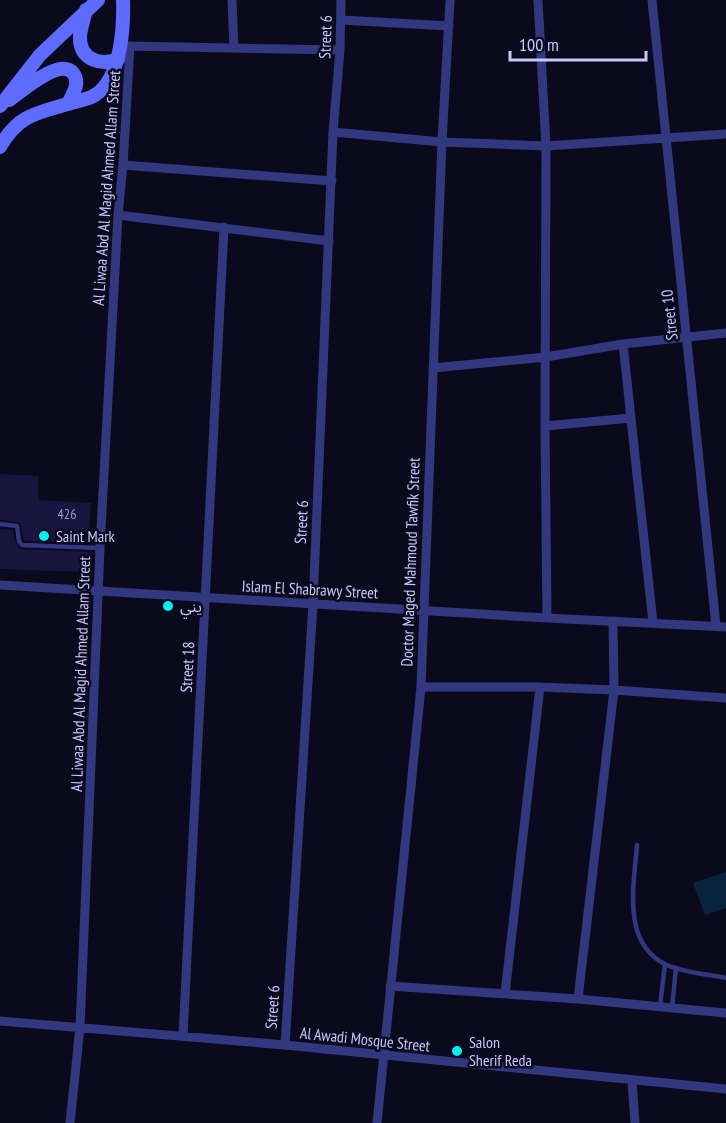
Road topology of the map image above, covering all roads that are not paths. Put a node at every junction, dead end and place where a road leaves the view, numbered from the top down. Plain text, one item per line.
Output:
1 (98, 0) edge
2 (123, 0) edge
3 (232, 0) edge
4 (341, 0) edge
5 (450, 0) edge
6 (537, 0) edge
7 (652, 0) edge
8 (86, 10) junction
9 (341, 21) junction
10 (449, 26) junction
11 (234, 48) junction
12 (123, 50) junction
13 (340, 50) junction
14 (68, 104) junction
15 (0, 106) edge
16 (333, 132) junction
17 (726, 134) edge
18 (666, 139) junction
19 (441, 141) junction
20 (546, 146) junction
21 (0, 147) edge
22 (123, 165) junction
23 (332, 181) junction
24 (118, 215) junction
25 (224, 227) junction
26 (329, 241) junction
27 (726, 333) edge
28 (687, 337) junction
29 (623, 344) junction
30 (546, 357) junction
31 (433, 368) junction
32 (631, 418) junction
33 (545, 426) junction
34 (0, 524) edge
35 (100, 548) junction
36 (0, 585) edge
37 (98, 591) junction
38 (206, 598) junction
39 (313, 604) junction
40 (423, 611) junction
41 (547, 618) junction
42 (613, 621) junction
43 (653, 623) junction
44 (721, 626) edge
45 (421, 687) junction
46 (540, 687) junction
47 (614, 690) junction
48 (726, 698) edge
49 (637, 845) dead end
50 (665, 964) junction
51 (676, 968) junction
52 (726, 978) edge
53 (390, 986) junction
54 (505, 994) junction
55 (578, 999) junction
56 (660, 1007) junction
57 (672, 1008) junction
58 (726, 1013) edge
59 (0, 1021) edge
60 (80, 1028) junction
61 (183, 1036) junction
62 (285, 1046) junction
63 (384, 1056) junction
64 (632, 1081) junction
65 (726, 1089) edge
66 (70, 1123) edge
67 (377, 1123) edge
68 (635, 1123) edge

1 - 8 street
2 - 12 street
3 - 11 street
4 - 9 street, Street 6
5 - 10 street, Doctor Maged Mahmoud Tawfik Street
6 - 20 street
7 - 18 street, Street 10
8 - 12 street
8 - 15 street
9 - 10 street
9 - 13 street, Street 6
10 - 19 street, Doctor Maged Mahmoud Tawfik Street
11 - 12 street
11 - 13 street
12 - 14 street
12 - 22 street, Al Liwaa Abd Al Magid Ahmed Allam Street
13 - 16 street, Street 6
14 - 15 street
14 - 21 street
16 - 19 street
16 - 23 street, Street 6
17 - 18 street
18 - 20 street
18 - 28 street, Street 10
19 - 20 street
19 - 31 street, Doctor Maged Mahmoud Tawfik Street
20 - 30 street
22 - 23 street
22 - 24 street, Al Liwaa Abd Al Magid Ahmed Allam Street
23 - 26 street, Street 6
24 - 25 street
24 - 35 street, Al Liwaa Abd Al Magid Ahmed Allam Street
25 - 26 street
25 - 38 street, Street 18
26 - 39 street, Street 6
27 - 28 street
28 - 29 street
28 - 44 street, Street 10
29 - 30 street
29 - 32 street
30 - 31 street
30 - 33 street
31 - 40 street, Doctor Maged Mahmoud Tawfik Street
32 - 33 street
32 - 43 street
33 - 41 street
34 - 35 lane
35 - 37 street, Al Liwaa Abd Al Magid Ahmed Allam Street
36 - 37 street, Islam El Shabrawy Street
37 - 38 street, Islam El Shabrawy Street
37 - 60 street, Al Liwaa Abd Al Magid Ahmed Allam Street
38 - 39 street, Islam El Shabrawy Street
38 - 61 street, Street 18
39 - 40 street, Islam El Shabrawy Street
39 - 62 street, Street 6
40 - 41 street, Islam El Shabrawy Street
40 - 45 street, Doctor Maged Mahmoud Tawfik Street
41 - 42 street, Islam El Shabrawy Street
42 - 43 street, Islam El Shabrawy Street
42 - 47 street
43 - 44 street, Islam El Shabrawy Street
45 - 46 street
45 - 53 street, Doctor Maged Mahmoud Tawfik Street
46 - 47 street
46 - 54 street
47 - 48 street
47 - 55 street
49 - 50 lane
50 - 51 lane
50 - 56 lane
51 - 52 lane
51 - 57 lane
53 - 54 street
53 - 63 street, Doctor Maged Mahmoud Tawfik Street
54 - 55 street
55 - 56 street
56 - 57 street
57 - 58 street
59 - 60 street, Al Awadi Mosque Street
60 - 61 street, Al Awadi Mosque Street
60 - 66 street, Al Liwaa Abd Al Magid Ahmed Allam Street
61 - 62 street, Al Awadi Mosque Street
62 - 63 street, Al Awadi Mosque Street
63 - 64 street, Al Awadi Mosque Street
63 - 67 street, Doctor Maged Mahmoud Tawfik Street
64 - 65 street, Al Awadi Mosque Street
64 - 68 street

